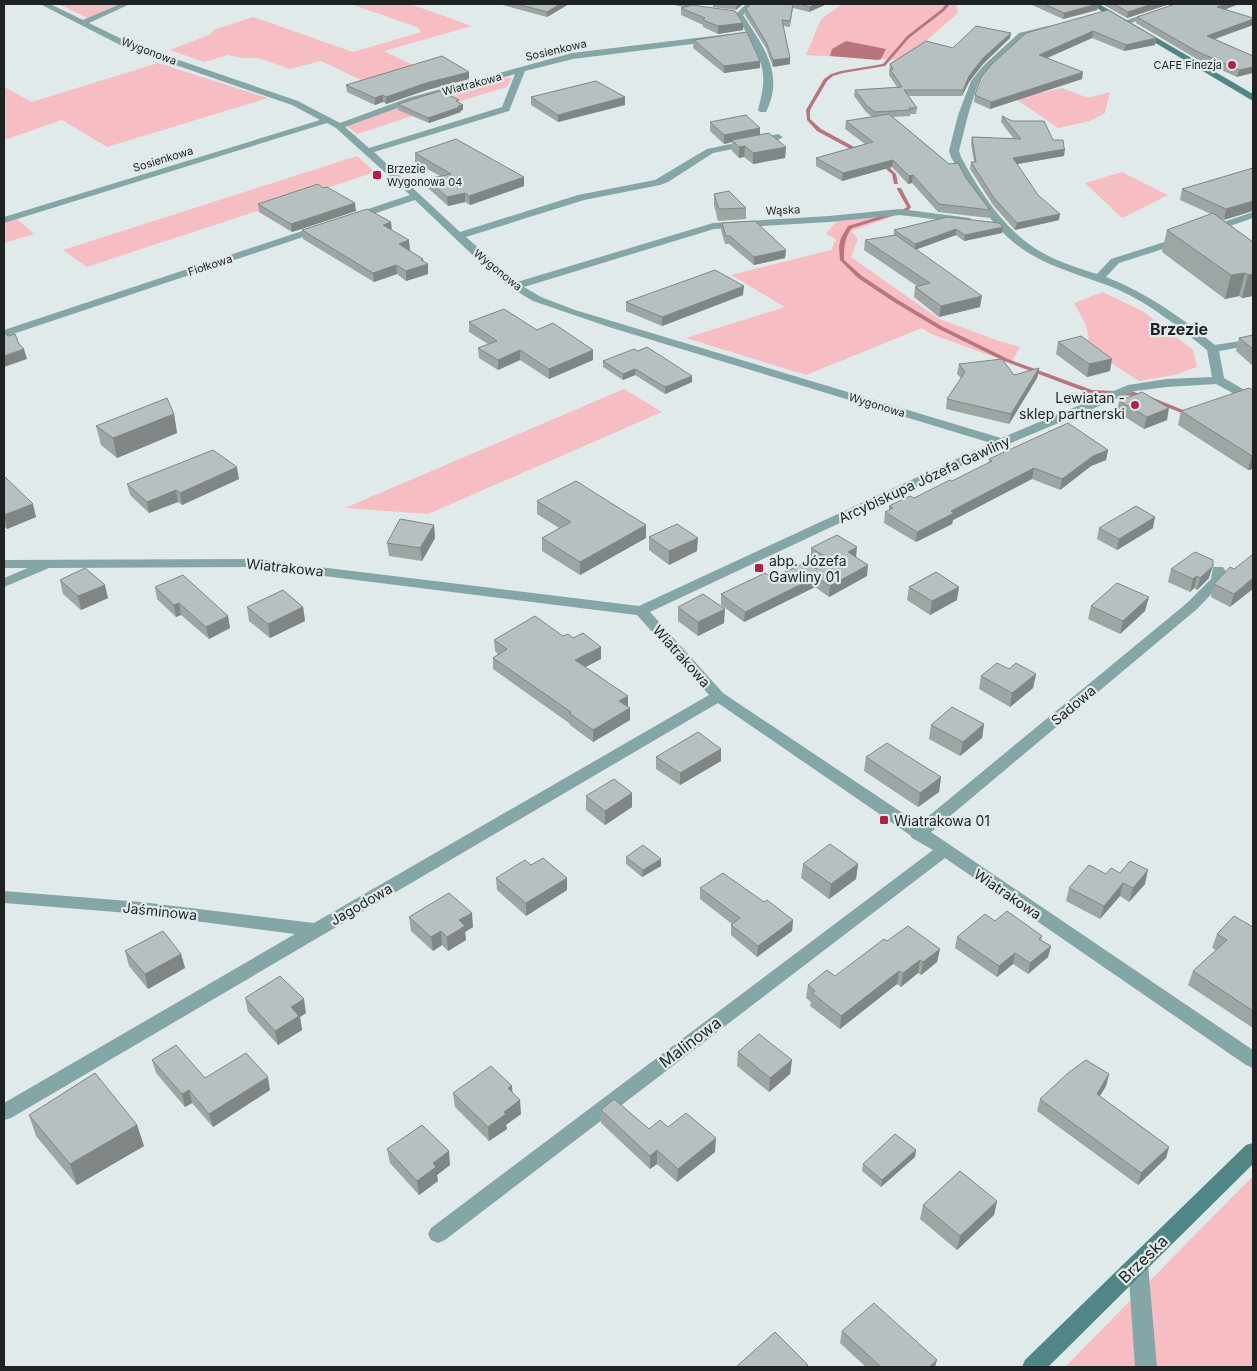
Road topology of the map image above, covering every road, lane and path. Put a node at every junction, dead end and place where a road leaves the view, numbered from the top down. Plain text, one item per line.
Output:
1 (44, 4) edge
2 (126, 4) edge
3 (674, 4) edge
4 (750, 4) edge
5 (1094, 4) edge
6 (1182, 4) edge
7 (711, 11) edge
8 (1107, 11) junction
9 (1092, 15) edge
10 (1125, 22) junction
11 (83, 23) junction
12 (1055, 25) edge
13 (751, 34) junction
14 (521, 71) junction
15 (1249, 91) edge
16 (1253, 98) edge
17 (763, 110) dead end
18 (328, 120) junction
19 (339, 126) junction
20 (778, 138) edge
21 (368, 151) junction
22 (416, 196) junction
23 (1253, 215) edge
24 (4, 220) edge
25 (1000, 224) junction
26 (458, 236) junction
27 (1099, 278) junction
28 (515, 286) junction
29 (4, 334) edge
30 (1253, 342) edge
31 (1213, 349) junction
32 (1218, 380) junction
33 (1253, 400) edge
34 (1002, 442) junction
35 (4, 564) edge
36 (49, 564) junction
37 (1218, 570) dead end
38 (4, 583) edge
39 (641, 611) junction
40 (718, 696) junction
41 (918, 834) junction
42 (943, 851) junction
43 (4, 897) edge
44 (317, 930) junction
45 (1253, 1060) edge
46 (4, 1112) edge
47 (1253, 1151) edge
48 (438, 1234) dead end
49 (1138, 1264) junction
50 (1033, 1367) edge
51 (1146, 1367) edge

1 - 11 street, Wygonowa
2 - 11 street
3 - 7 street
4 - 13 street
5 - 8 street
6 - 10 street
8 - 9 street
8 - 10 street
10 - 15 street
11 - 18 street, Wygonowa
12 - 25 street
13 - 14 street, Sosienkowa
13 - 17 street
14 - 19 street, Wiatrakowa
14 - 21 street, Sosienkowa
15 - 16 street
18 - 19 street, Wygonowa
18 - 24 street, Sosienkowa
19 - 21 street, Wygonowa
20 - 26 street
21 - 22 street, Wygonowa
22 - 26 street, Wygonowa
22 - 29 street, Fiołkowa
23 - 27 street
25 - 27 street
25 - 28 street, Wąska
26 - 28 street, Wygonowa
27 - 31 street
28 - 34 street, Wygonowa
30 - 31 street
31 - 32 street
32 - 33 street
32 - 34 street, Arcybiskupa Józefa Gawliny
34 - 39 street, Arcybiskupa Józefa Gawliny
35 - 36 street, Wiatrakowa
36 - 38 street
36 - 39 street, Wiatrakowa
37 - 41 street, Sadowa
39 - 40 street, Wiatrakowa
40 - 41 street, Wiatrakowa
40 - 44 street, Jagodowa
41 - 42 street, Wiatrakowa
42 - 45 street, Wiatrakowa
42 - 48 street, Malinowa
43 - 44 street, Jaśminowa
44 - 46 street, Jagodowa
47 - 49 street, Brzeska
49 - 50 street, Brzeska
49 - 51 street

